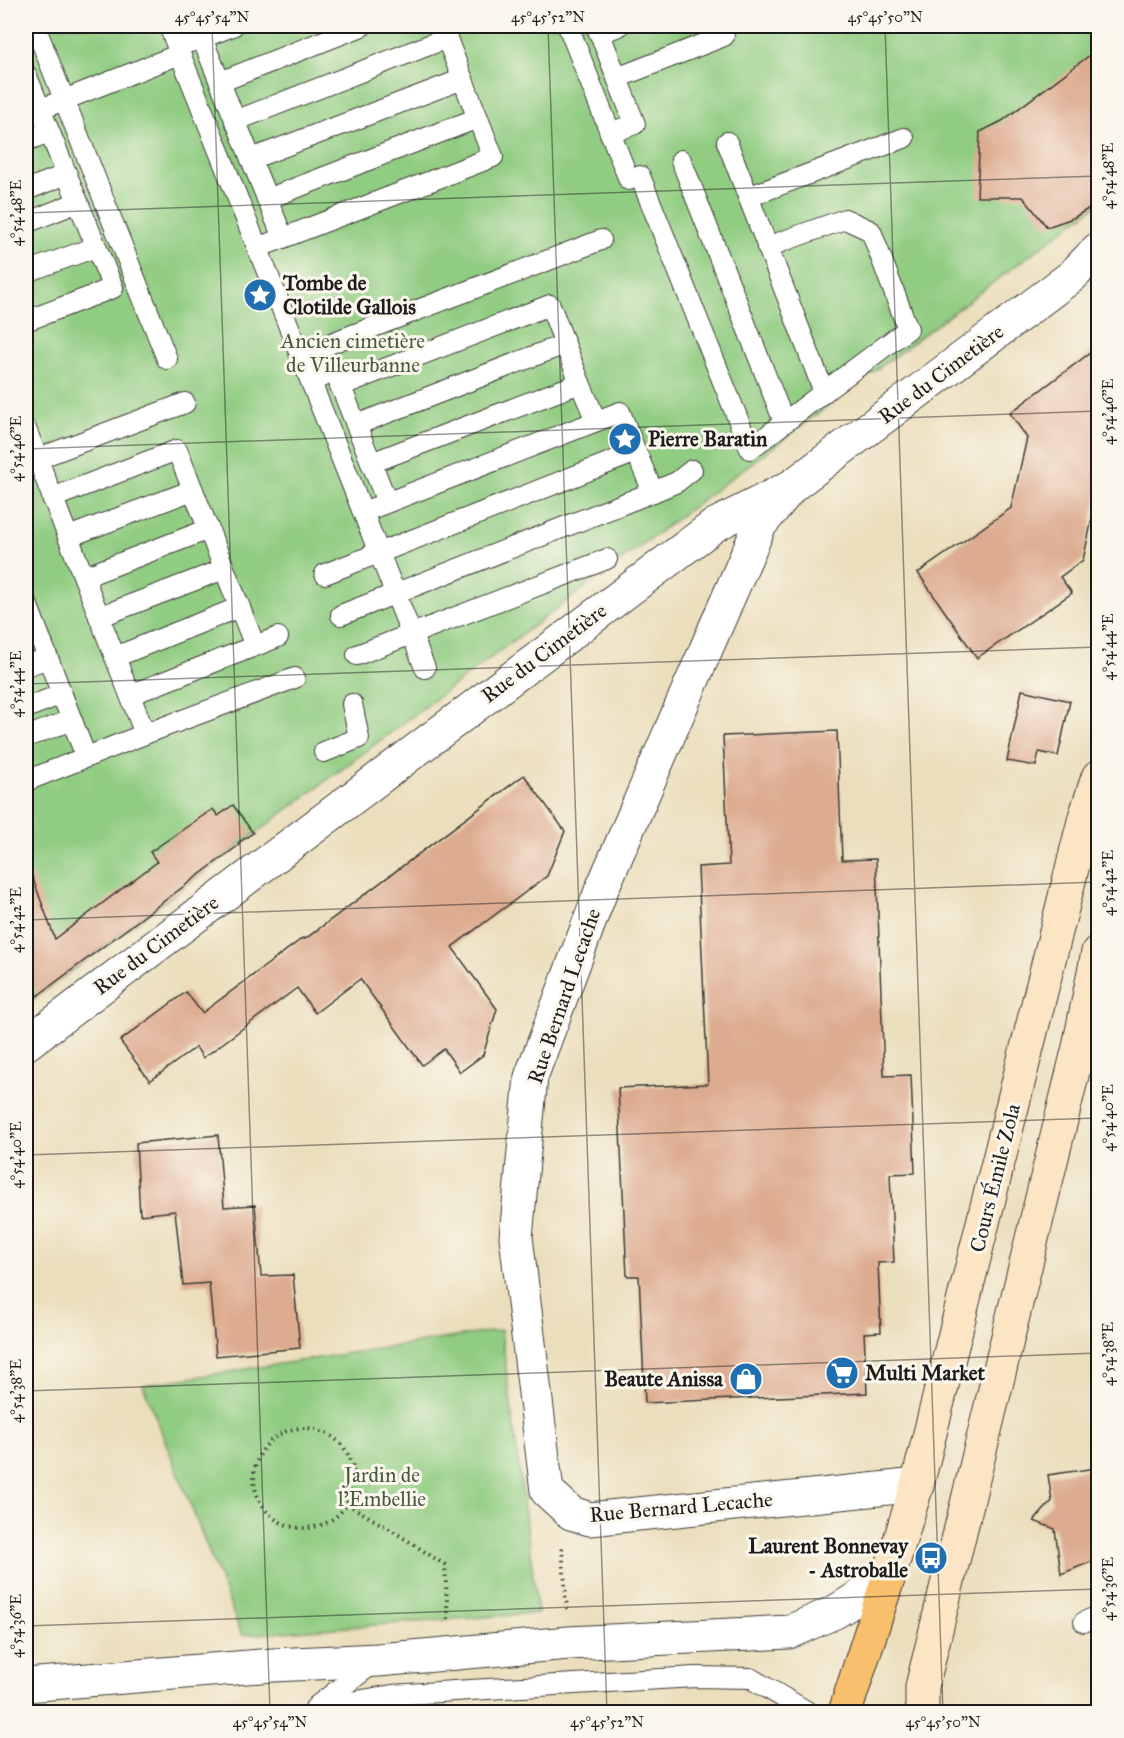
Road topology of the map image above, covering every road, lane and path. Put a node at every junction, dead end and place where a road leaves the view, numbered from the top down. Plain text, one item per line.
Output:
1 (35, 26) edge
2 (169, 26) edge
3 (233, 26) edge
4 (362, 26) edge
5 (568, 26) edge
6 (619, 26) edge
7 (719, 26) edge
8 (598, 29) edge
9 (445, 32) edge
10 (202, 38) junction
11 (179, 51) junction
12 (26, 74) edge
13 (617, 78) junction
14 (463, 79) junction
15 (220, 82) junction
16 (64, 100) junction
17 (33, 112) edge
18 (478, 118) junction
19 (236, 121) junction
20 (49, 132) junction
21 (610, 133) junction
22 (904, 138) dead end
23 (26, 141) edge
24 (727, 142) dead end
25 (251, 159) junction
26 (681, 160) dead end
27 (66, 174) junction
28 (26, 190) edge
29 (748, 197) junction
30 (267, 199) junction
31 (78, 202) junction
32 (26, 223) edge
33 (283, 238) junction
34 (601, 240) dead end
35 (96, 247) junction
36 (767, 247) junction
37 (257, 248) junction
38 (1098, 249) edge
39 (1085, 271) edge
40 (26, 272) edge
41 (26, 321) edge
42 (565, 344) junction
43 (300, 355) junction
44 (167, 359) dead end
45 (311, 381) junction
46 (580, 383) junction
47 (340, 386) junction
48 (824, 392) junction
49 (185, 403) dead end
50 (596, 421) junction
51 (784, 422) junction
52 (356, 425) junction
53 (26, 429) edge
54 (636, 452) junction
55 (31, 461) edge
56 (371, 463) junction
57 (692, 470) dead end
58 (792, 486) junction
59 (193, 490) junction
60 (653, 492) junction
61 (52, 498) junction
62 (387, 502) junction
63 (363, 512) junction
64 (208, 529) junction
65 (68, 537) junction
66 (379, 553) junction
67 (607, 559) dead end
68 (224, 569) junction
69 (325, 574) dead end
70 (84, 577) junction
71 (396, 594) junction
72 (26, 602) edge
73 (240, 608) junction
74 (341, 615) dead end
75 (99, 617) junction
76 (30, 625) edge
77 (411, 634) junction
78 (278, 637) dead end
79 (255, 646) junction
80 (357, 655) dead end
81 (115, 657) junction
82 (48, 658) junction
83 (26, 666) edge
84 (425, 668) dead end
85 (295, 678) dead end
86 (62, 694) junction
87 (130, 695) junction
88 (352, 704) dead end
89 (26, 708) edge
90 (72, 720) junction
91 (146, 734) junction
92 (26, 737) edge
93 (324, 752) dead end
94 (86, 757) junction
95 (1098, 777) edge
96 (26, 781) edge
97 (1098, 952) edge
98 (26, 1044) edge
99 (917, 1485) junction
100 (347, 1504) junction
101 (562, 1550) dead end
102 (888, 1579) junction
103 (567, 1612) dead end
104 (449, 1626) dead end
105 (378, 1660) junction
106 (26, 1685) edge
107 (313, 1710) edge
108 (808, 1713) edge
109 (845, 1713) edge
110 (922, 1713) edge

1 - 16 lane
2 - 11 lane
3 - 10 lane
4 - 15 lane
5 - 21 lane
6 - 8 lane
7 - 13 lane
8 - 13 lane
9 - 14 lane
9 - 19 lane
10 - 11 lane
10 - 15 lane
11 - 16 lane
11 - 37 lane
12 - 17 lane
13 - 21 lane
14 - 18 lane
14 - 25 lane
15 - 19 lane
16 - 17 lane
16 - 44 lane
17 - 20 lane
18 - 30 lane
18 - 33 lane
19 - 25 lane
20 - 23 lane
20 - 27 lane
21 - 51 lane
22 - 29 lane
24 - 29 lane
25 - 30 lane
26 - 51 lane
27 - 28 lane
27 - 31 lane
29 - 36 lane
30 - 33 lane
31 - 32 lane
31 - 35 lane
33 - 37 lane
34 - 43 lane
35 - 40 lane
35 - 41 lane
36 - 48 lane
36 - 48 lane
37 - 43 lane
38 - 39 street, Rue du Cimetière
39 - 58 street, Rue du Cimetière
42 - 46 lane
42 - 47 lane
42 - 52 lane
43 - 45 lane
45 - 47 lane
45 - 63 lane
46 - 50 lane
46 - 56 lane
47 - 52 lane
48 - 51 lane
49 - 55 lane
50 - 54 lane
50 - 62 lane
52 - 56 lane
53 - 55 lane
54 - 60 lane
54 - 66 lane
55 - 61 lane
56 - 62 lane
57 - 60 lane
58 - 98 street, Rue du Cimetière
58 - 99 street, Rue Bernard Lecache
59 - 61 lane
59 - 64 lane
59 - 65 lane
60 - 71 lane
61 - 65 lane
62 - 63 lane
63 - 66 lane
64 - 68 lane
64 - 70 lane
65 - 70 lane
66 - 69 lane
66 - 71 lane
67 - 77 lane
68 - 73 lane
68 - 75 lane
70 - 75 lane
71 - 74 lane
71 - 77 lane
72 - 76 lane
73 - 79 lane
73 - 81 lane
75 - 81 lane
76 - 82 lane
77 - 80 lane
77 - 84 lane
78 - 79 lane
79 - 87 lane
81 - 87 lane
82 - 83 lane
82 - 86 lane
85 - 91 lane
86 - 89 lane
86 - 90 lane
87 - 91 lane
88 - 93 lane
90 - 92 lane
90 - 94 lane
91 - 94 lane
94 - 96 lane
95 - 99 main road, Cours Émile Zola
97 - 110 main road
99 - 102 main road, Cours Émile Zola
100 - 100 path
100 - 104 path
101 - 103 path
102 - 105 street
102 - 109 highway
105 - 106 street
105 - 107 lane
107 - 108 lane, bridge

